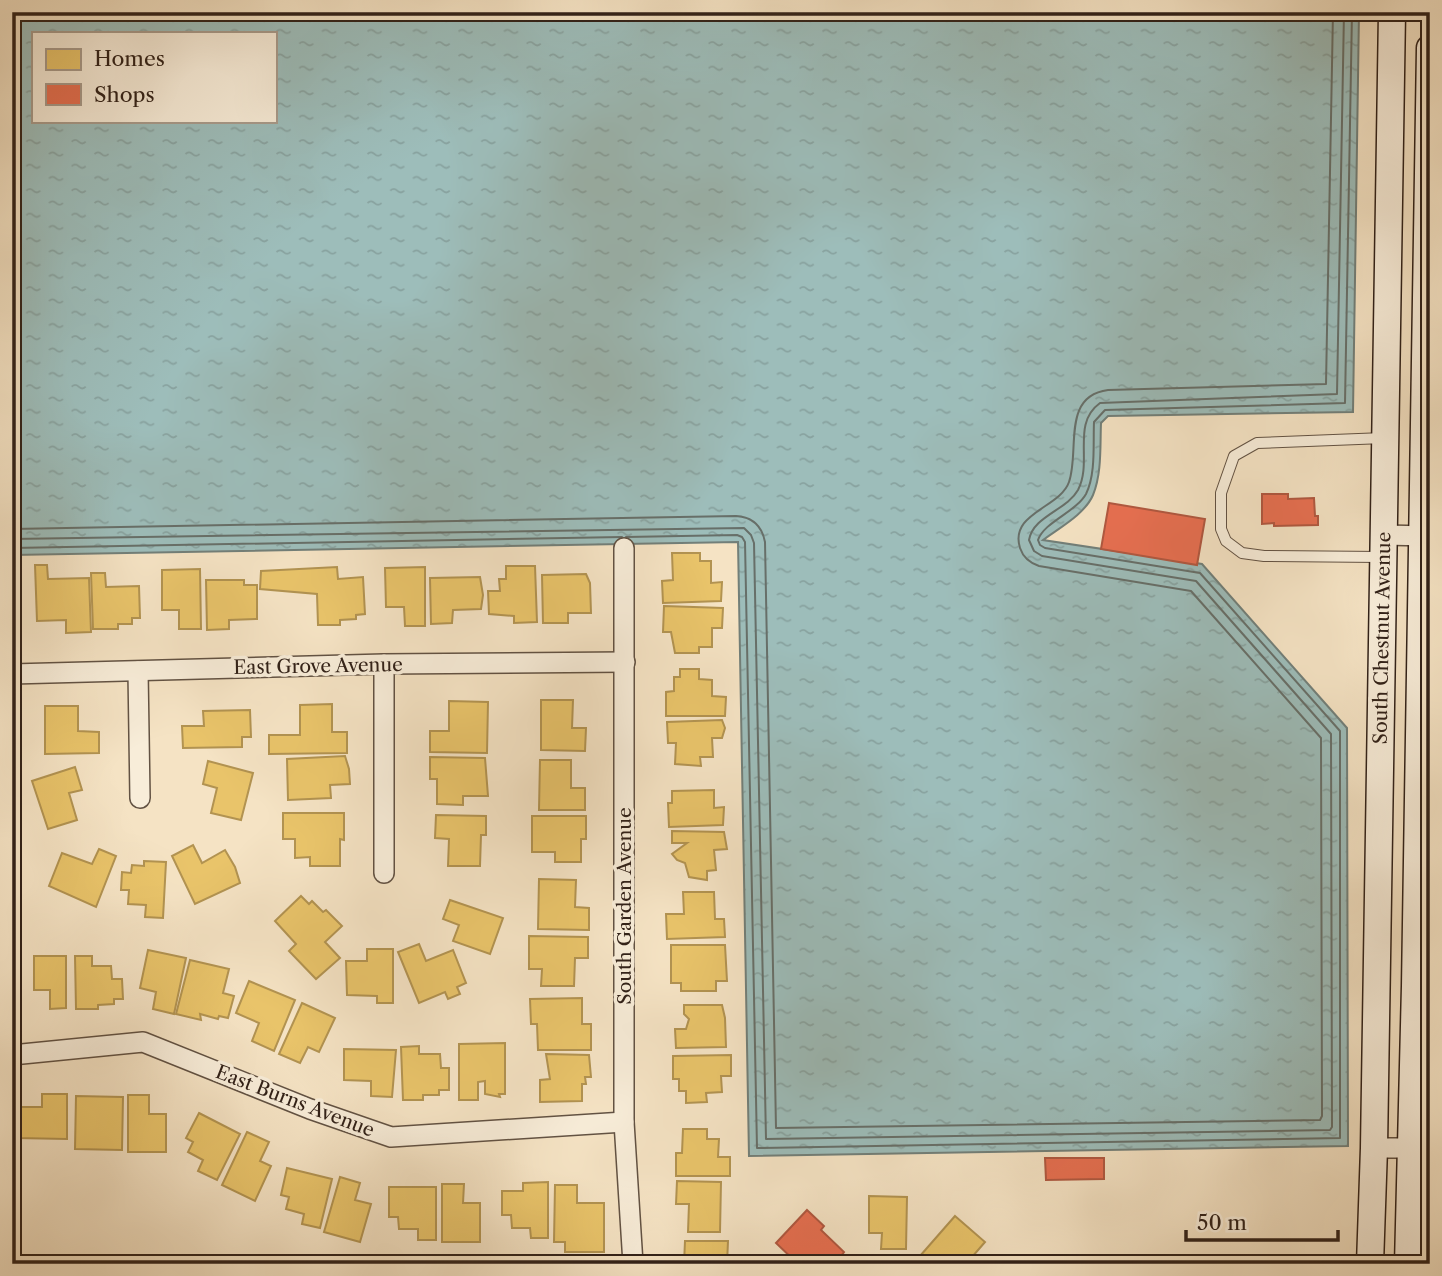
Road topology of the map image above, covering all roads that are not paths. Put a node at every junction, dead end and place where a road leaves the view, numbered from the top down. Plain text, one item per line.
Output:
1 (1392, 12) edge
2 (1430, 48) edge
3 (1385, 438) junction
4 (1426, 536) edge
5 (1383, 546) junction
6 (624, 548) dead end
7 (1425, 601) edge
8 (625, 662) junction
9 (384, 664) junction
10 (138, 671) junction
11 (12, 674) edge
12 (1424, 728) edge
13 (1424, 777) edge
14 (140, 798) dead end
15 (384, 873) dead end
16 (1423, 890) edge
17 (1422, 986) edge
18 (12, 1055) edge
19 (624, 1122) junction
20 (1374, 1148) junction
21 (1420, 1148) edge
22 (633, 1264) edge
23 (1370, 1264) edge
24 (1408, 1264) edge

1 - 3 main road, South Chestnut Avenue
2 - 4 main road, South Chestnut Avenue
3 - 5 main road, South Chestnut Avenue
3 - 5 lane
4 - 5 street
4 - 7 main road, South Chestnut Avenue
5 - 20 main road, South Chestnut Avenue
6 - 8 street, South Garden Avenue
7 - 12 main road, South Chestnut Avenue
8 - 9 street, East Grove Avenue
8 - 19 street, South Garden Avenue
9 - 10 street, East Grove Avenue
9 - 15 street
10 - 11 street, East Grove Avenue
10 - 14 street
12 - 13 main road, South Chestnut Avenue
13 - 16 main road, South Chestnut Avenue
16 - 17 main road, South Chestnut Avenue
17 - 21 main road, South Chestnut Avenue
18 - 19 street, East Burns Avenue
19 - 22 street, South Garden Avenue
20 - 21 street
20 - 23 main road, South Chestnut Avenue
21 - 24 main road, South Chestnut Avenue

